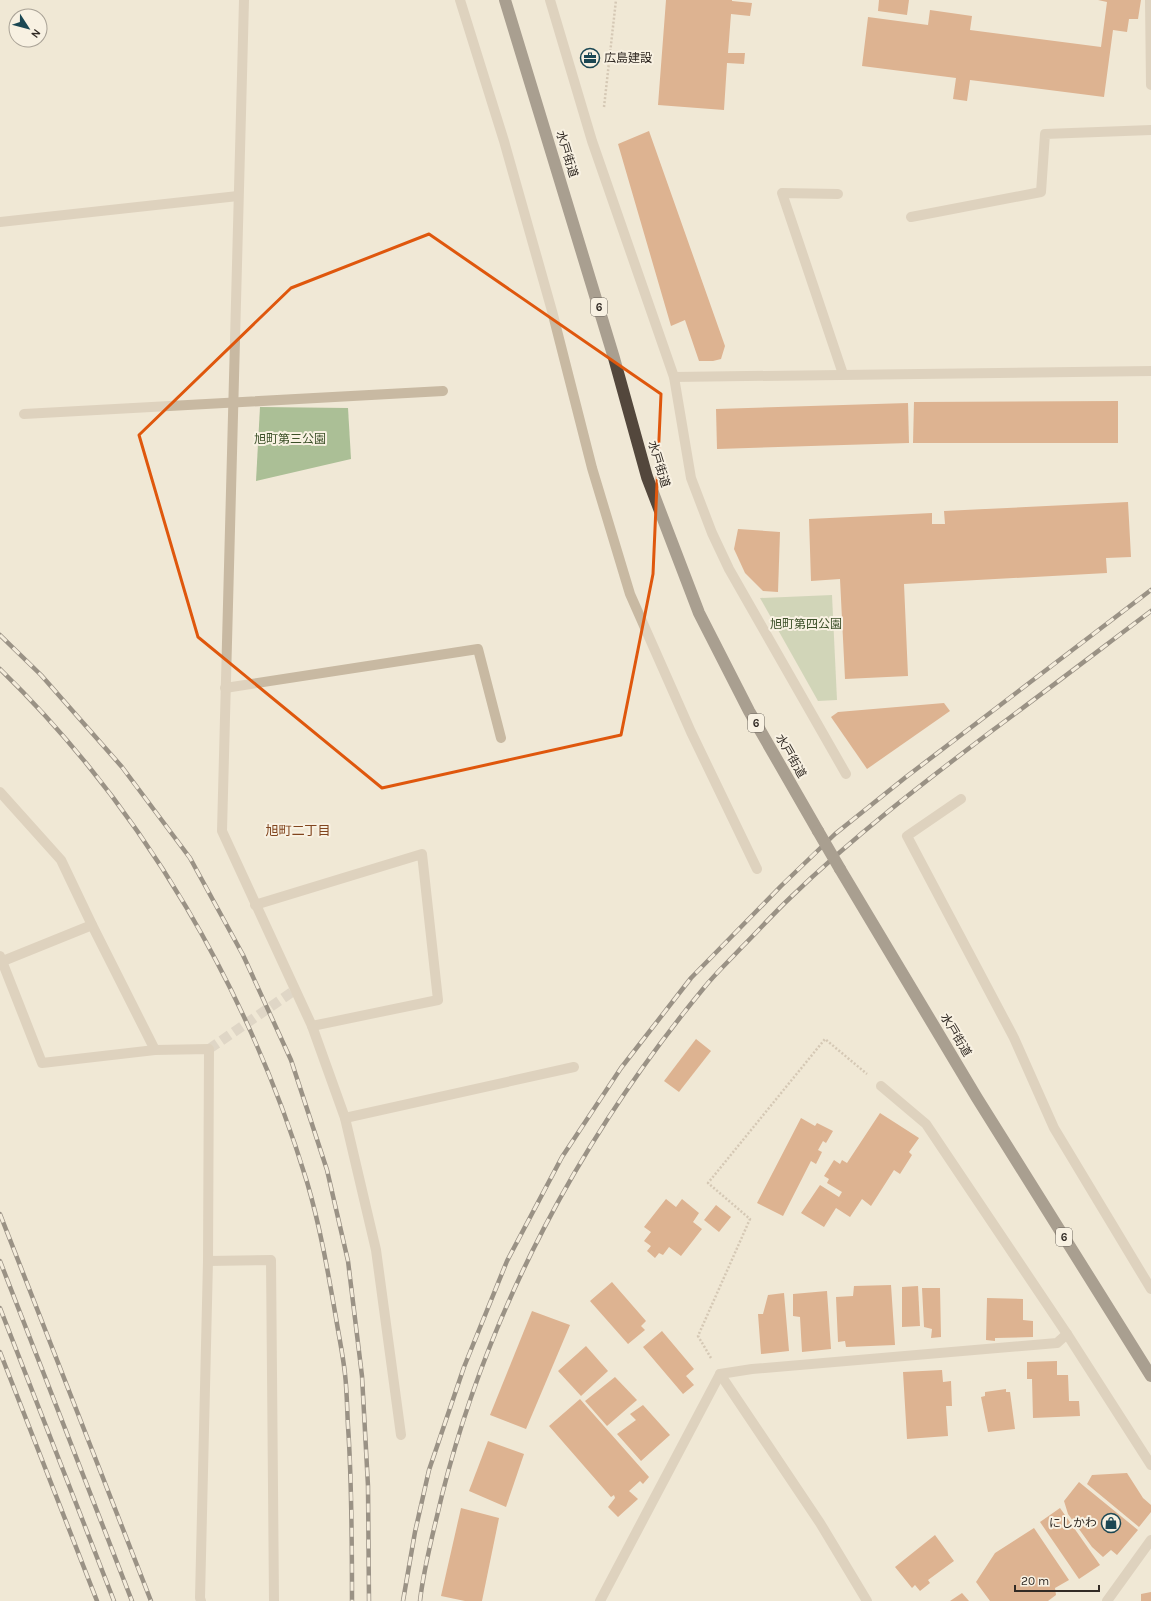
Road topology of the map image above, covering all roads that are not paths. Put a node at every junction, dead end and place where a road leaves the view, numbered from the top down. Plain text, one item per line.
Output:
1 (244, 0) edge
2 (460, 0) edge
3 (505, 0) edge
4 (550, 0) edge
5 (1150, 0) edge
6 (1151, 85) edge
7 (1151, 130) edge
8 (838, 194) dead end
9 (238, 196) junction
10 (911, 217) dead end
11 (0, 222) edge
12 (1151, 371) edge
13 (843, 374) junction
14 (674, 377) junction
15 (443, 391) dead end
16 (234, 403) junction
17 (24, 414) dead end
18 (225, 688) junction
19 (501, 738) dead end
20 (846, 774) dead end
21 (0, 792) edge
22 (961, 799) dead end
23 (757, 869) dead end
24 (255, 905) junction
25 (92, 925) junction
26 (1, 958) edge
27 (312, 1026) junction
28 (155, 1050) junction
29 (574, 1067) dead end
30 (881, 1086) road end
31 (346, 1118) junction
32 (208, 1261) junction
33 (1151, 1288) edge
34 (1067, 1334) junction
35 (720, 1374) junction
36 (1151, 1376) edge
37 (401, 1435) dead end
38 (1151, 1465) edge
39 (1151, 1540) edge
40 (201, 1601) edge
41 (274, 1601) edge
42 (600, 1601) edge
43 (867, 1601) edge
44 (1107, 1601) edge

1 - 9 street
2 - 23 street
3 - 36 highway, 水戸街道 / 6, bridge
4 - 14 street
5 - 6 street
7 - 10 street
8 - 13 street
9 - 11 street
9 - 16 street
12 - 13 street
13 - 14 street
14 - 20 street
15 - 16 street
16 - 17 street
16 - 18 street
18 - 19 street
18 - 24 street
21 - 25 street
22 - 33 street
24 - 27 street
24 - 27 street
25 - 26 street
25 - 28 street
26 - 28 street
27 - 31 street
28 - 32 street
29 - 31 street
30 - 34 street
31 - 37 street
32 - 40 street
32 - 41 street
34 - 35 street
34 - 38 street
35 - 42 street
35 - 43 street
39 - 44 street

